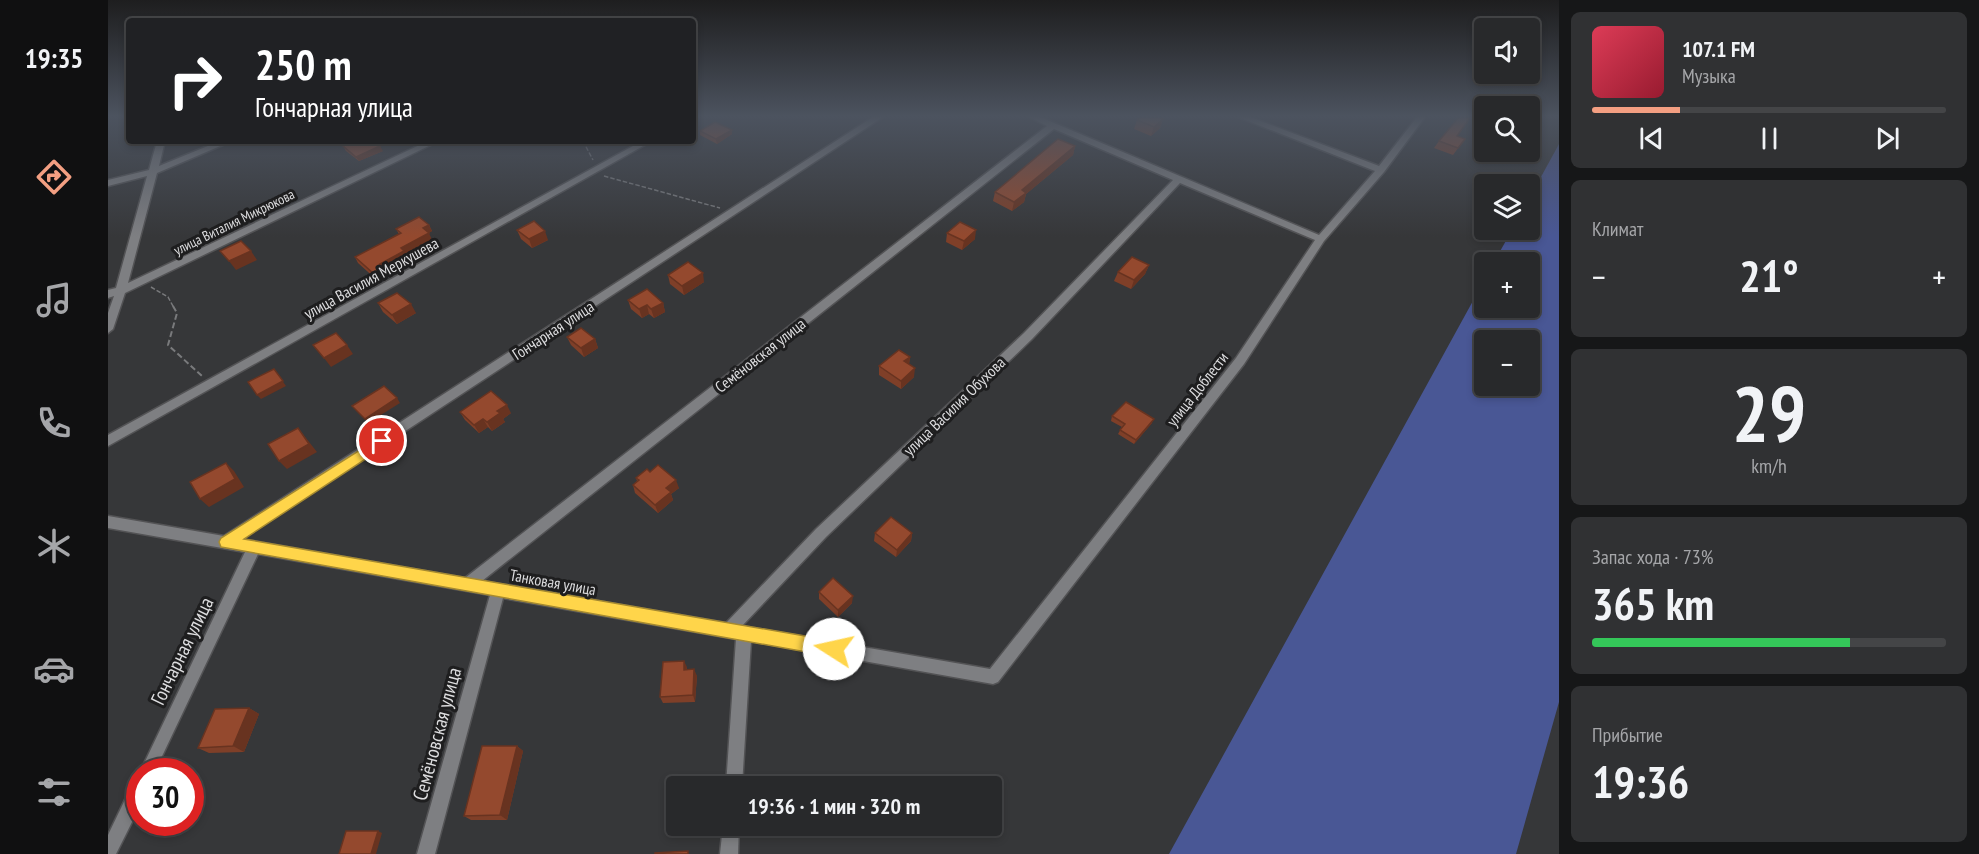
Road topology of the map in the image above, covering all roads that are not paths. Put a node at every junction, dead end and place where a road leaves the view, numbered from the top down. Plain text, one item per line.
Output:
1 (156, 157) edge
2 (189, 157) edge
3 (402, 157) edge
4 (620, 157) edge
5 (818, 157) edge
6 (1013, 157) edge
7 (1126, 157) edge
8 (1347, 157) edge
9 (1391, 157) edge
10 (1381, 170) junction
11 (152, 172) junction
12 (1179, 179) junction
13 (108, 183) edge
14 (1321, 239) junction
15 (121, 291) junction
16 (108, 294) edge
17 (108, 329) edge
18 (108, 441) edge
19 (108, 522) edge
20 (226, 542) junction
21 (254, 548) junction
22 (467, 585) junction
23 (498, 591) junction
24 (728, 631) junction
25 (744, 634) junction
26 (993, 677) joint
27 (153, 758) edge
28 (735, 776) edge
29 (126, 816) edge
30 (730, 836) edge
31 (108, 853) edge
32 (426, 854) edge
33 (729, 854) edge

1 - 11 street
2 - 11 street
3 - 15 street, улица Виталия Микрюкова
4 - 18 street, улица Василия Меркушева
5 - 20 street, Гончарная улица
6 - 22 street, Семёновская улица
7 - 12 street
8 - 10 street
9 - 10 street, улица Доблести
10 - 14 street, улица Доблести
11 - 13 street
11 - 15 street
12 - 14 street
12 - 24 street, улица Василия Обухова
14 - 26 street, улица Доблести
15 - 16 street, улица Виталия Микрюкова
15 - 17 street
19 - 20 street, Танковая улица
20 - 21 street, Танковая улица
21 - 22 street, Танковая улица
21 - 27 street, Гончарная улица
22 - 23 street, Танковая улица
23 - 24 street, Танковая улица
23 - 32 street, Семёновская улица
24 - 25 street, Танковая улица
25 - 26 street, Танковая улица
25 - 28 street
29 - 31 street
30 - 33 street

